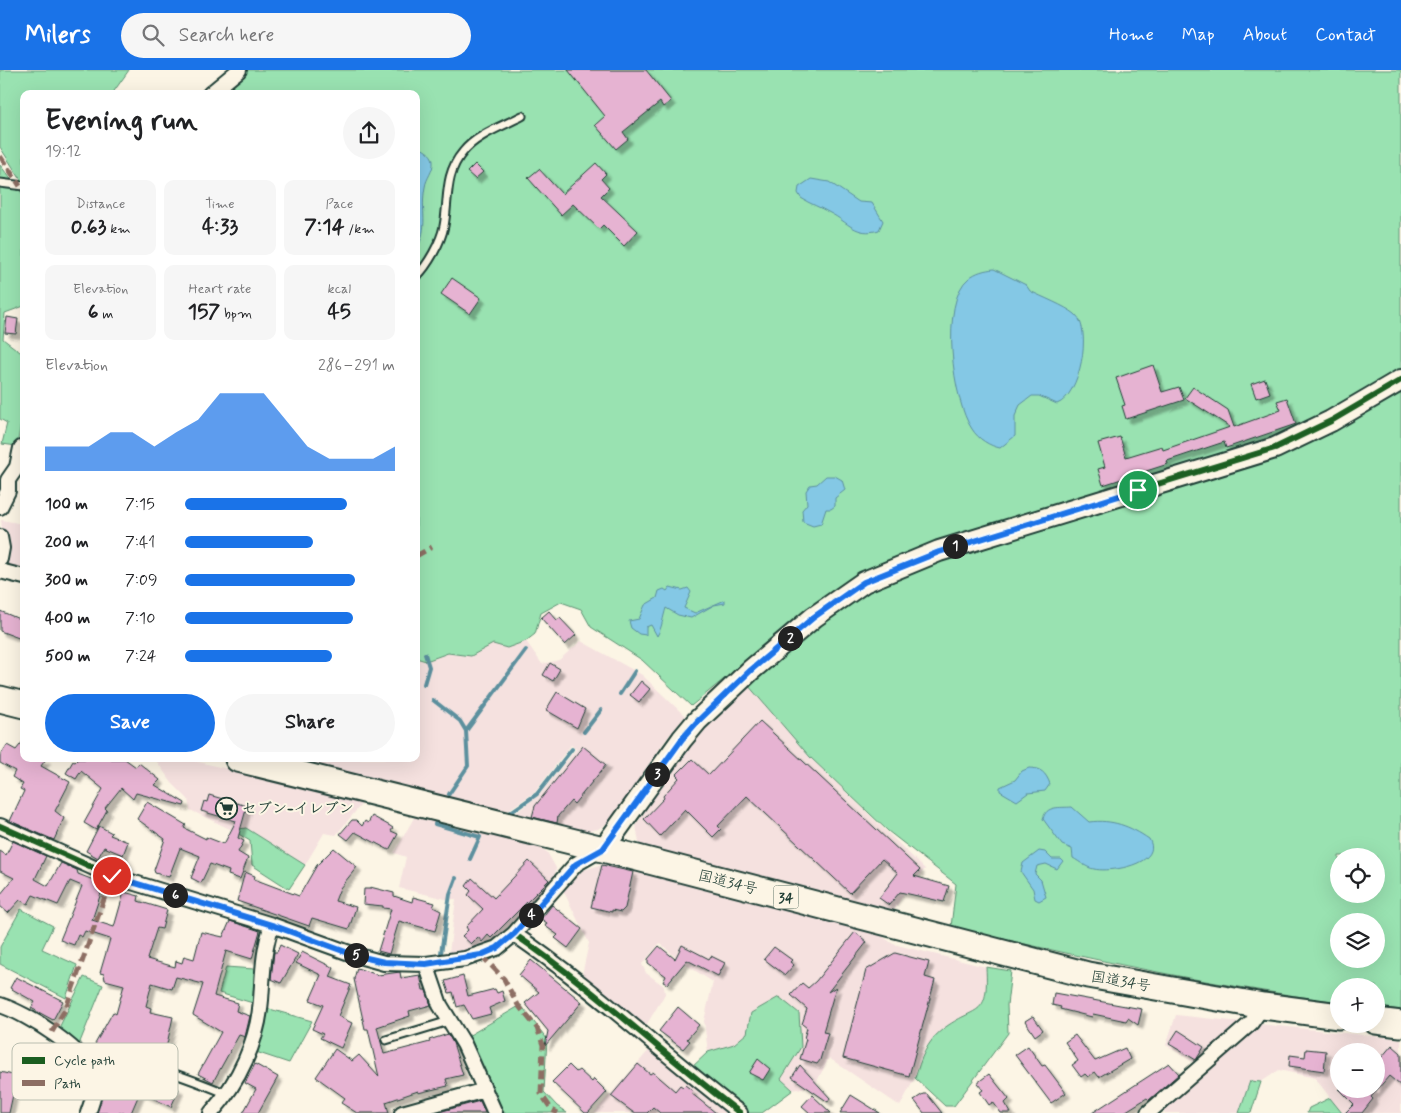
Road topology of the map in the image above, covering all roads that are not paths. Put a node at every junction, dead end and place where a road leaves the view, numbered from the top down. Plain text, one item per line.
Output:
1 (239, 70) edge
2 (215, 90) edge
3 (522, 116) dead end
4 (0, 183) edge
5 (20, 186) edge
6 (420, 272) edge
7 (1401, 380) edge
8 (20, 454) edge
9 (4, 477) edge
10 (0, 507) edge
11 (0, 537) edge
12 (0, 559) edge
13 (0, 571) edge
14 (20, 576) edge
15 (0, 699) edge
16 (20, 704) edge
17 (259, 762) edge
18 (0, 826) edge
19 (603, 849) junction
20 (272, 925) junction
21 (514, 934) junction
22 (426, 964) junction
23 (0, 1005) edge
24 (1263, 1006) junction
25 (1330, 1015) edge
26 (449, 1021) junction
27 (1385, 1022) edge
28 (1401, 1024) edge
29 (386, 1040) dead end
30 (63, 1043) edge
31 (178, 1075) edge
32 (485, 1090) junction
33 (225, 1093) junction
34 (92, 1100) edge
35 (88, 1113) edge
36 (211, 1113) edge
37 (402, 1113) edge
38 (496, 1113) edge
39 (740, 1113) edge
40 (1148, 1113) edge

1 - 2 street
3 - 6 lane
4 - 5 lane
7 - 19 street
8 - 9 street
9 - 10 street
11 - 12 street
13 - 14 street
15 - 16 highway
17 - 19 highway, 国道34号 / 34
18 - 20 street
19 - 21 street
19 - 24 highway, 国道34号 / 34
20 - 22 street
20 - 33 street
21 - 22 street
21 - 39 street
22 - 26 street
23 - 30 street
24 - 25 highway, 国道34号 / 34
24 - 40 street
26 - 29 lane
26 - 32 street
27 - 28 highway
31 - 33 lane
32 - 37 street
32 - 38 street
33 - 36 street
34 - 35 street

